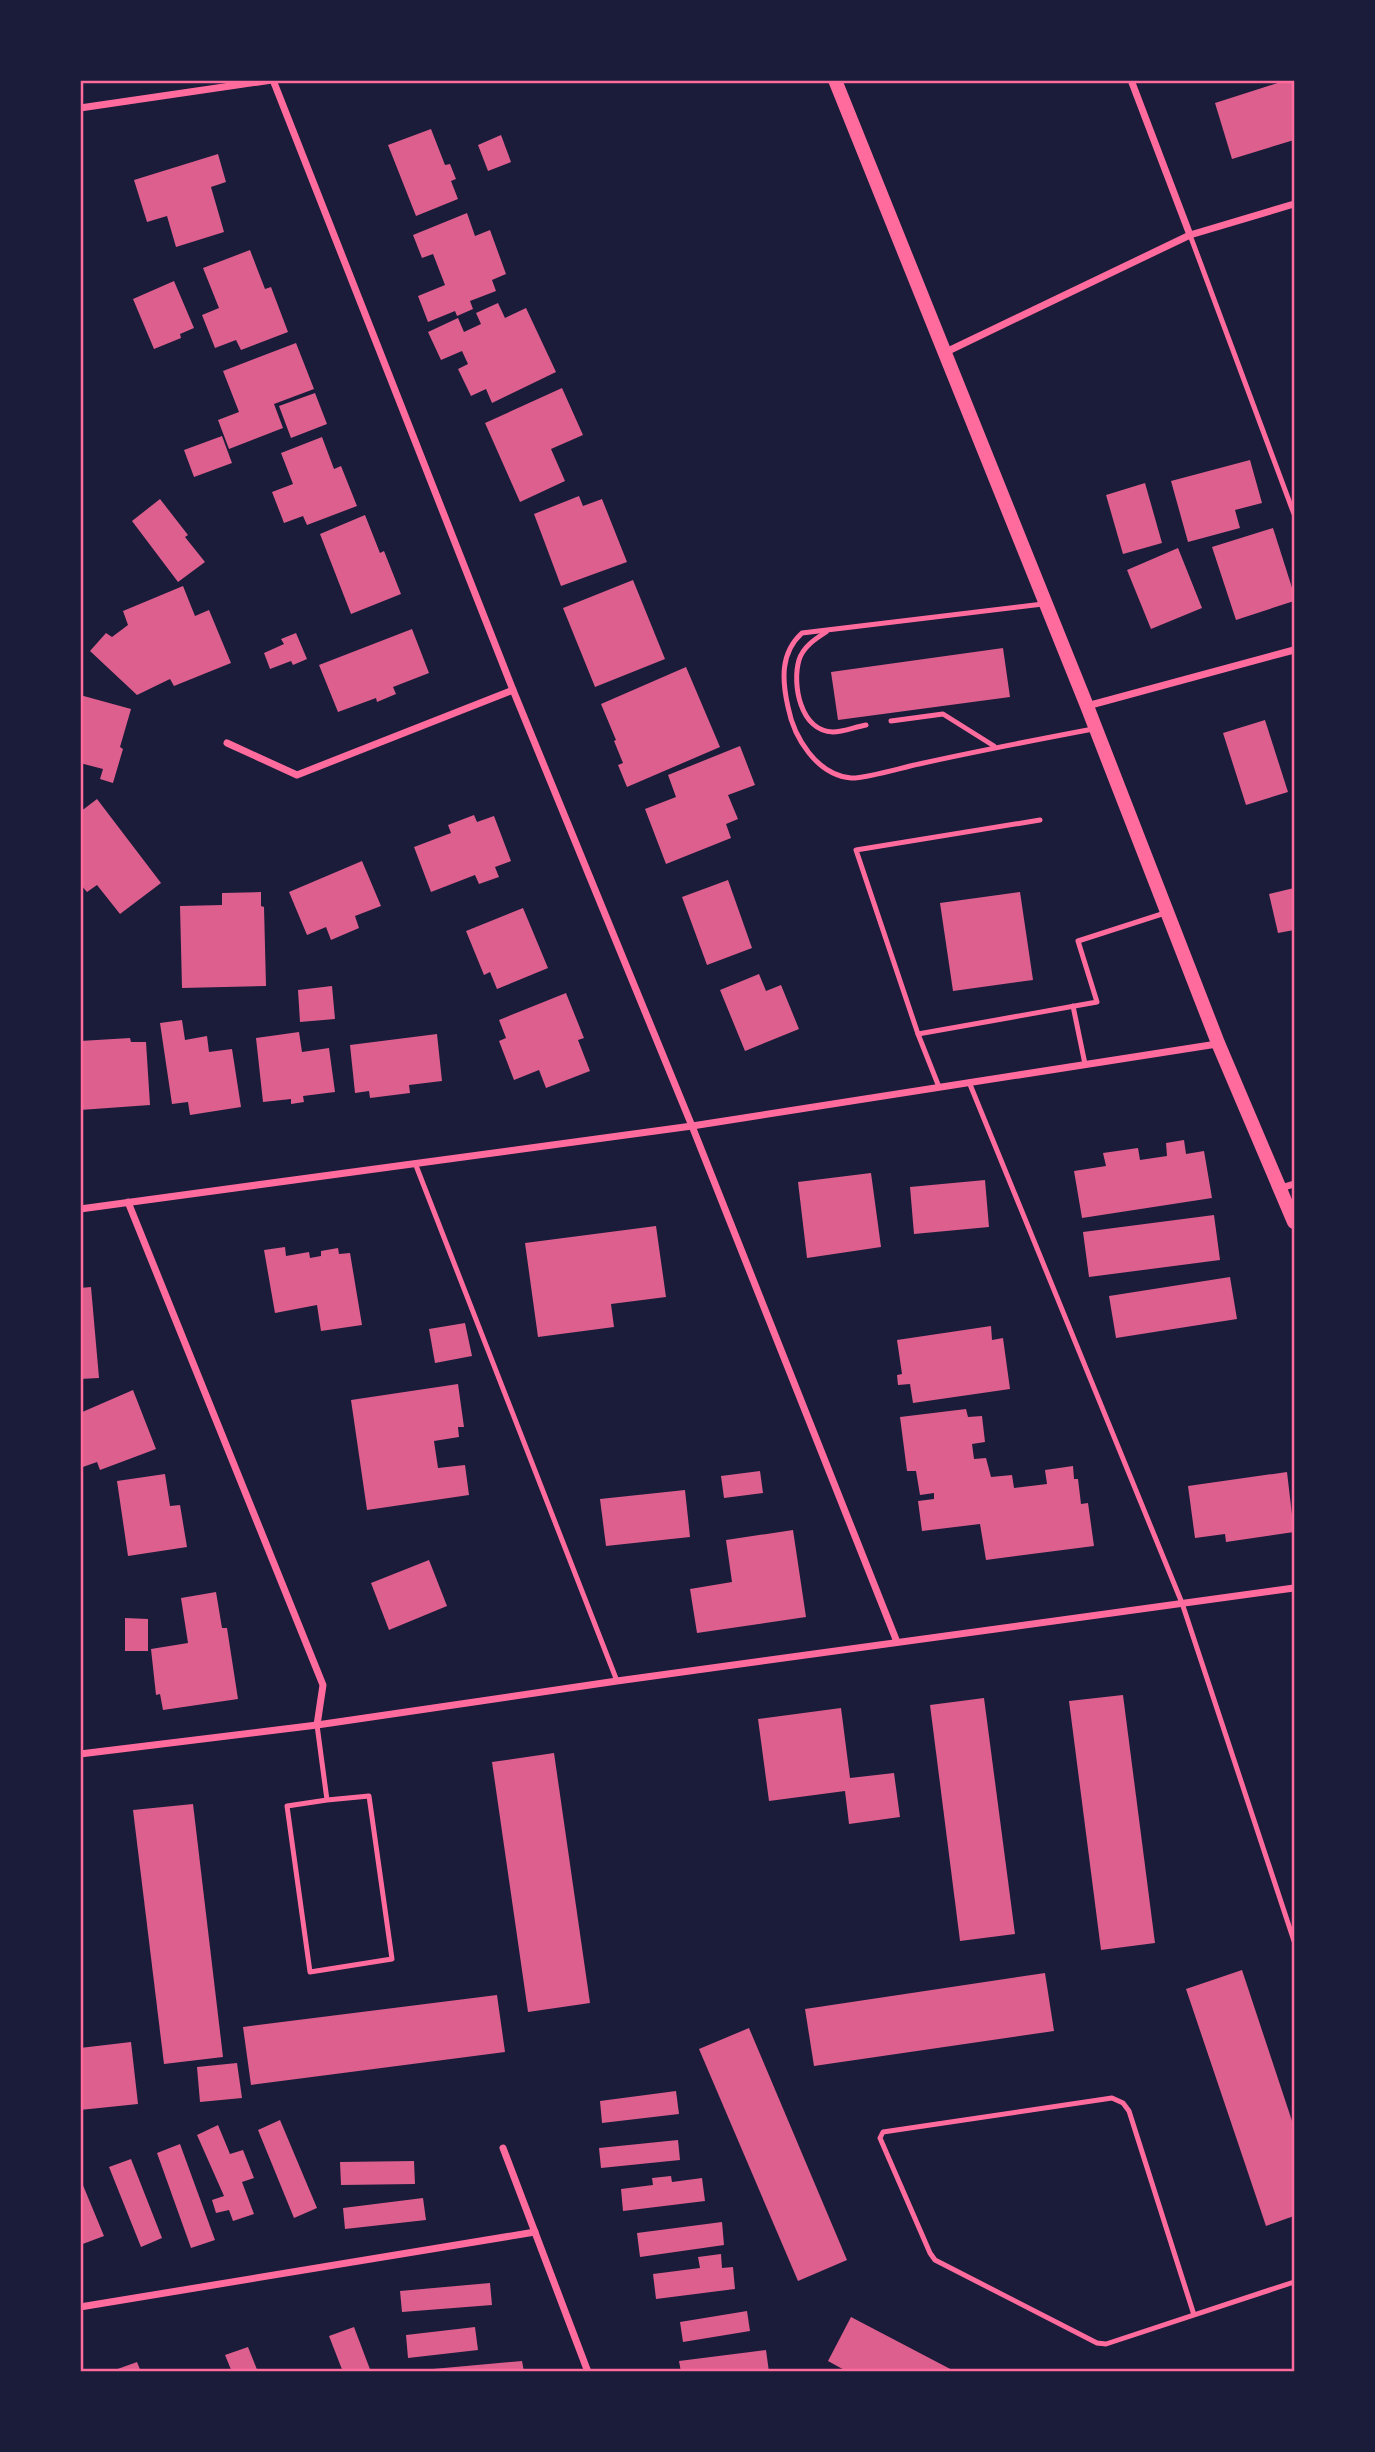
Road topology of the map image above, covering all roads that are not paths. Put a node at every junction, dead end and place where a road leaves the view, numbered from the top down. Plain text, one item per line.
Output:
1 (273, 80) edge
2 (835, 80) edge
3 (1131, 80) edge
4 (80, 108) edge
5 (1294, 204) edge
6 (1190, 236) junction
7 (946, 352) junction
8 (1294, 514) edge
9 (1046, 604) junction
10 (828, 630) junction
11 (1294, 650) edge
12 (513, 690) junction
13 (1087, 706) junction
14 (891, 721) dead end
15 (866, 725) dead end
16 (1095, 729) junction
17 (227, 743) dead end
18 (995, 747) junction
19 (1040, 820) dead end
20 (1167, 912) junction
21 (1073, 1006) junction
22 (918, 1034) junction
23 (1218, 1043) junction
24 (1085, 1064) junction
25 (969, 1082) junction
26 (939, 1087) junction
27 (692, 1126) junction
28 (415, 1163) junction
29 (1288, 1186) edge
30 (128, 1202) junction
31 (80, 1209) edge
32 (1294, 1222) edge
33 (1294, 1588) edge
34 (1182, 1603) junction
35 (897, 1642) junction
36 (617, 1681) junction
37 (317, 1724) junction
38 (80, 1754) edge
39 (327, 1800) junction
40 (1294, 1941) edge
41 (503, 2148) dead end
42 (536, 2232) junction
43 (1294, 2282) edge
44 (80, 2307) edge
45 (1194, 2315) junction
46 (588, 2371) edge

1 - 4 street
1 - 12 street
2 - 7 main road
3 - 6 street
5 - 6 street
6 - 7 street
6 - 8 lane
7 - 9 main road
9 - 10 lane
9 - 13 main road
10 - 15 lane
10 - 18 lane
11 - 13 street
12 - 17 street
12 - 27 street
13 - 16 main road
14 - 18 lane
16 - 18 lane
16 - 20 main road
19 - 22 lane
20 - 21 lane
20 - 23 main road
21 - 22 lane
21 - 24 lane
22 - 26 lane
23 - 24 street
23 - 29 main road
24 - 25 street
25 - 26 street
25 - 34 lane
26 - 27 street
27 - 28 street
27 - 35 street
28 - 30 street
28 - 36 lane
29 - 32 main road
30 - 31 street
30 - 37 street
33 - 34 street
34 - 35 street
34 - 40 lane
35 - 36 street
36 - 37 street
37 - 38 street
37 - 39 lane
39 - 39 lane
41 - 42 street
42 - 44 street
42 - 46 street
43 - 45 lane
45 - 45 lane

